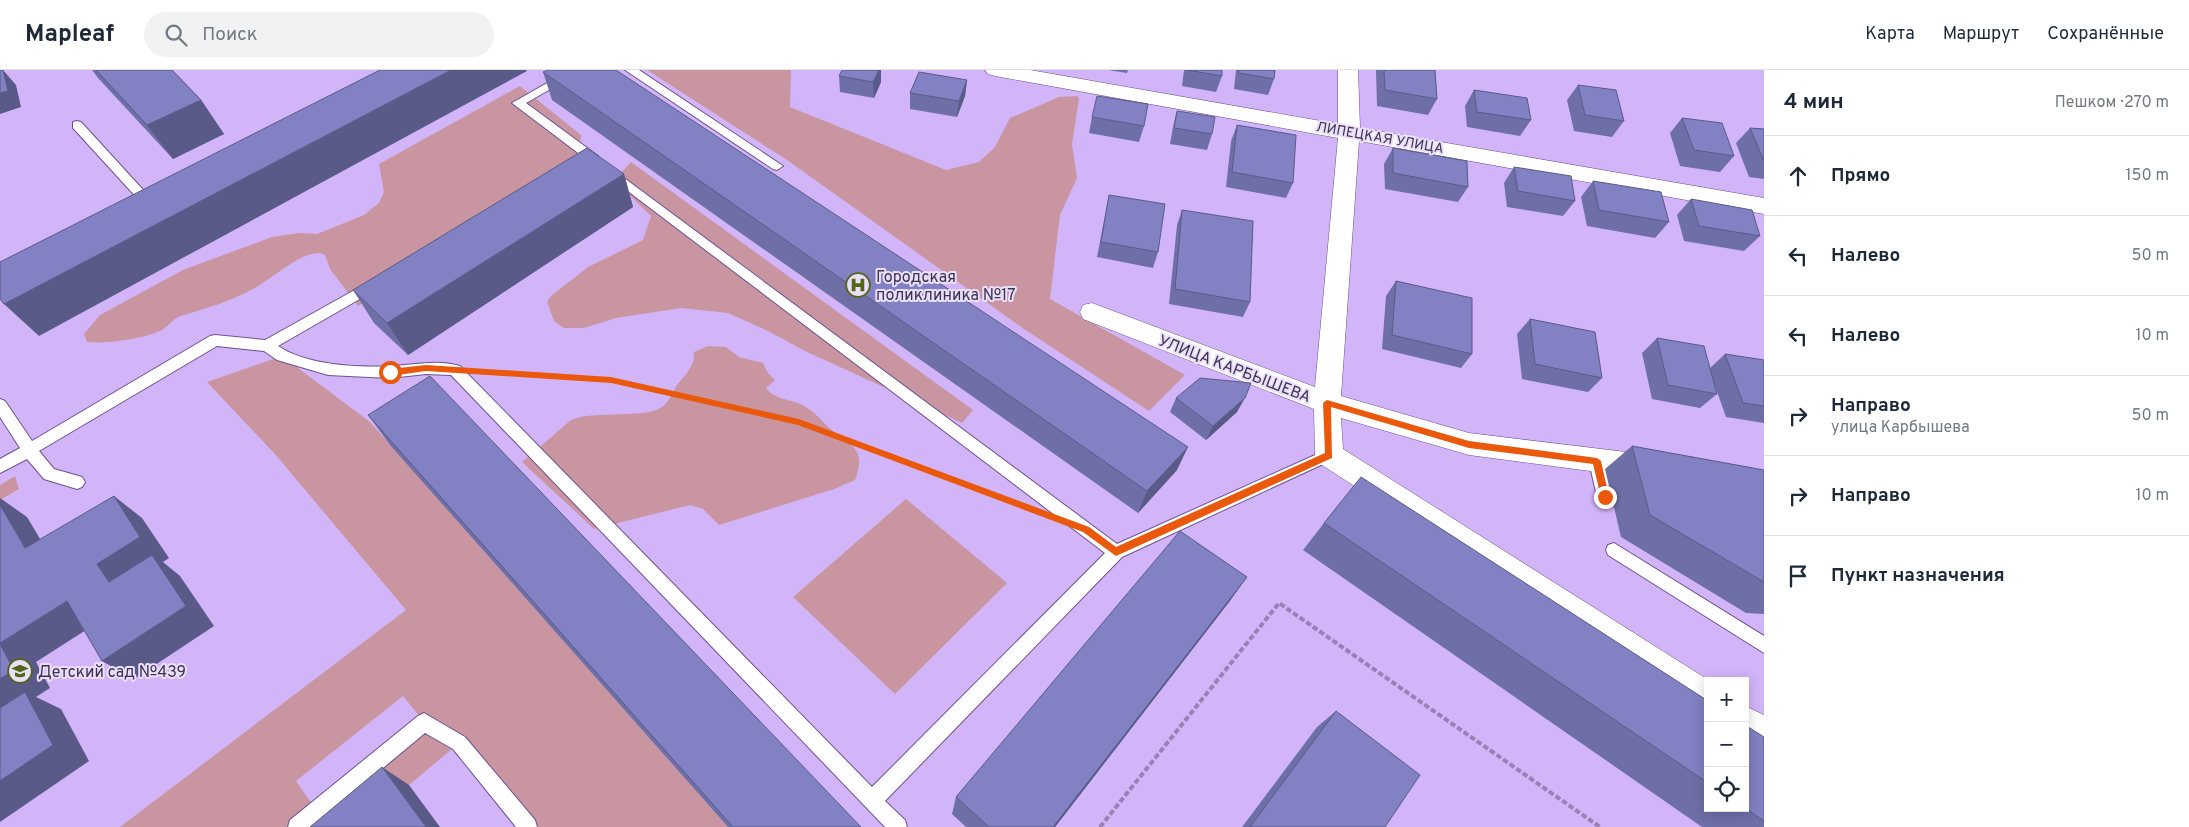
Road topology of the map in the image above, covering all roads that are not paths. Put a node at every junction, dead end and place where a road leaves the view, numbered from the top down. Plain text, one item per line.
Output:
1 (578, 70) edge
2 (631, 70) edge
3 (995, 70) edge
4 (1348, 70) edge
5 (77, 125) dead end
6 (1348, 131) junction
7 (594, 159) junction
8 (777, 166) dead end
9 (576, 169) edge
10 (1764, 206) edge
11 (154, 210) edge
12 (387, 277) edge
13 (1092, 312) dead end
14 (267, 346) junction
15 (1327, 403) junction
16 (0, 405) edge
17 (28, 450) junction
18 (1329, 455) junction
19 (1597, 461) junction
20 (0, 467) edge
21 (1678, 470) edge
22 (77, 482) dead end
23 (1605, 497) dead end
24 (1614, 550) dead end
25 (1116, 552) junction
26 (1764, 645) edge
27 (1704, 695) edge
28 (1749, 725) edge
29 (1764, 734) edge
30 (872, 801) junction
31 (297, 827) edge
32 (528, 827) edge
33 (898, 827) edge

1 - 7 lane
2 - 8 lane
3 - 6 street, ЛИПЕЦКАЯ УЛИЦА
4 - 6 street
5 - 11 lane
6 - 10 street, ЛИПЕЦКАЯ УЛИЦА
6 - 15 street
7 - 9 lane
7 - 25 lane
12 - 14 lane
13 - 15 street, УЛИЦА КАРБЫШЕВА
14 - 17 lane
14 - 30 lane
15 - 18 street
15 - 19 street, УЛИЦА КАРБЫШЕВА
16 - 17 lane
17 - 20 lane
17 - 22 lane
18 - 25 lane
18 - 27 street
19 - 21 street, УЛИЦА КАРБЫШЕВА
19 - 23 lane
24 - 26 lane
25 - 30 lane
28 - 29 street
30 - 33 lane
31 - 32 lane

